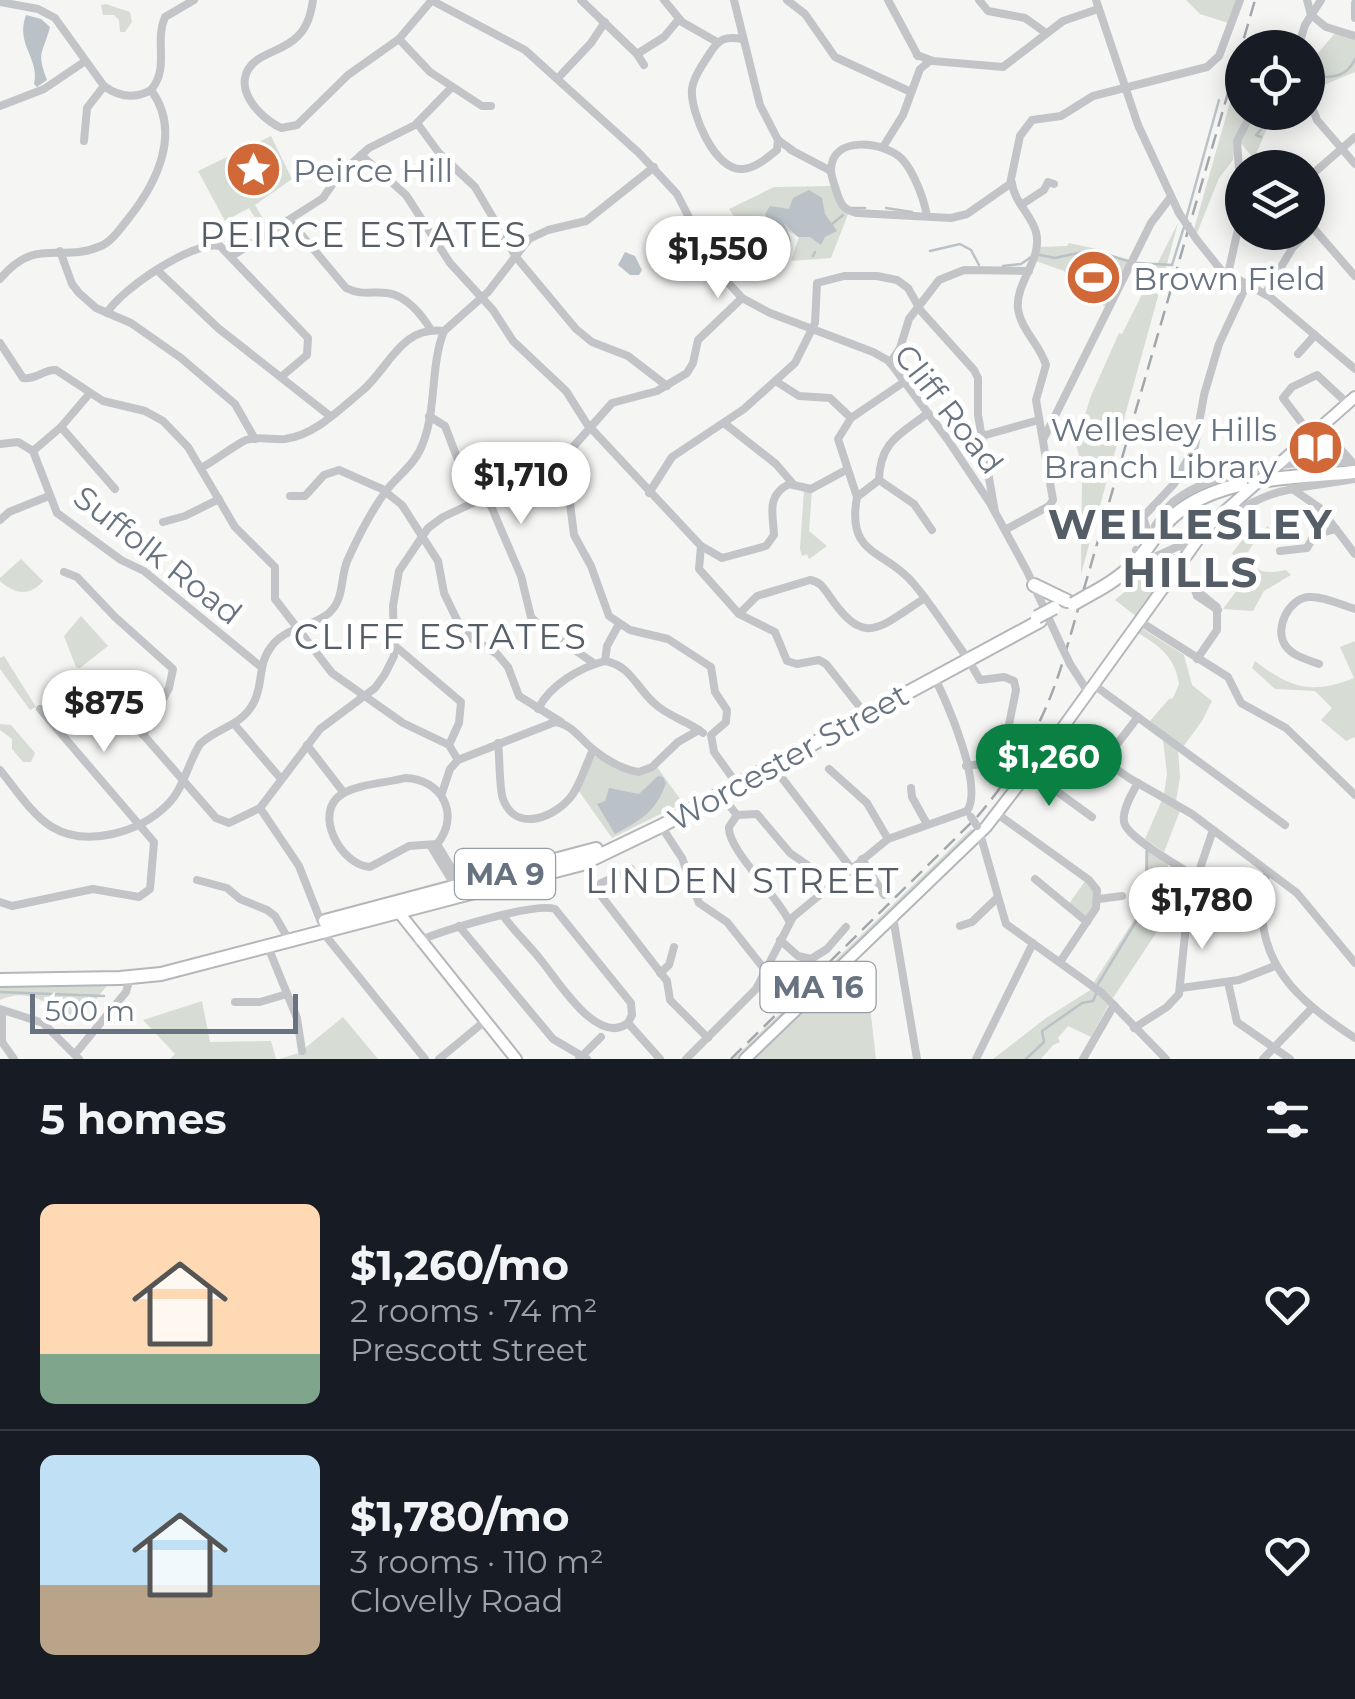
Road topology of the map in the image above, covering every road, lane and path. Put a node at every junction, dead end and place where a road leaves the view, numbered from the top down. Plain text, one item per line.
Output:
1 (194, 0) edge
2 (313, 0) edge
3 (432, 0) edge
4 (581, 0) edge
5 (664, 0) edge
6 (734, 0) edge
7 (787, 0) edge
8 (888, 0) edge
9 (978, 0) edge
10 (1240, 0) edge
11 (1307, 0) edge
12 (1321, 0) edge
13 (0, 2) edge
14 (1355, 3) edge
15 (449, 4) edge
16 (1097, 4) edge
17 (1311, 15) junction
18 (1355, 18) edge
19 (679, 19) junction
20 (605, 22) junction
21 (1305, 30) edge
22 (1046, 33) junction
23 (1354, 34) edge
24 (742, 38) junction
25 (399, 39) junction
26 (717, 42) junction
27 (637, 54) junction
28 (917, 54) junction
29 (934, 61) junction
30 (84, 62) junction
31 (644, 65) dead end
32 (919, 70) junction
33 (558, 78) junction
34 (104, 86) junction
35 (452, 87) junction
36 (151, 90) junction
37 (1126, 90) junction
38 (912, 92) junction
39 (0, 106) edge
40 (482, 106) dead end
41 (418, 123) junction
42 (1325, 128) edge
43 (1242, 130) edge
44 (1355, 137) edge
45 (778, 140) junction
46 (84, 141) dead end
47 (882, 147) junction
48 (1342, 148) junction
49 (792, 150) junction
50 (777, 151) junction
51 (361, 155) junction
52 (1325, 163) edge
53 (1355, 164) edge
54 (654, 167) junction
55 (832, 171) junction
56 (1012, 180) junction
57 (1044, 190) dead end
58 (1001, 192) junction
59 (1015, 196) junction
60 (1170, 198) junction
61 (1021, 205) junction
62 (928, 216) junction
63 (289, 220) junction
64 (1325, 242) edge
65 (1291, 250) edge
66 (60, 252) junction
67 (515, 255) junction
68 (232, 256) junction
69 (1029, 270) junction
70 (158, 271) junction
71 (1228, 274) junction
72 (1355, 276) edge
73 (0, 279) edge
74 (1247, 284) junction
75 (1264, 294) junction
76 (482, 298) junction
77 (742, 298) junction
78 (918, 308) junction
79 (108, 312) junction
80 (813, 329) junction
81 (431, 330) junction
82 (444, 331) junction
83 (1315, 335) junction
84 (0, 343) edge
85 (1298, 354) dead end
86 (890, 363) junction
87 (1355, 369) edge
88 (281, 378) junction
89 (777, 382) junction
90 (904, 382) junction
91 (666, 386) junction
92 (90, 393) junction
93 (1351, 400) edge
94 (928, 413) junction
95 (330, 416) junction
96 (429, 416) junction
97 (851, 418) junction
98 (1039, 420) junction
99 (724, 422) junction
100 (1321, 426) junction
101 (61, 427) junction
102 (591, 428) junction
103 (1311, 435) junction
104 (982, 436) junction
105 (255, 439) junction
106 (1043, 440) junction
107 (0, 444) edge
108 (530, 449) dead end
109 (32, 451) junction
110 (1354, 467) edge
111 (200, 468) junction
112 (546, 468) junction
113 (1274, 469) junction
114 (846, 470) junction
115 (879, 480) junction
116 (794, 485) junction
117 (1291, 488) junction
118 (115, 489) dead end
119 (1169, 490) junction
120 (386, 492) junction
121 (648, 493) junction
122 (48, 496) junction
123 (290, 496) dead end
124 (857, 496) junction
125 (486, 497) junction
126 (219, 499) junction
127 (1176, 500) junction
128 (995, 512) junction
129 (1223, 516) junction
130 (0, 520) edge
131 (163, 522) dead end
132 (1151, 528) junction
133 (1336, 528) junction
134 (932, 530) dead end
135 (1005, 530) junction
136 (421, 537) junction
137 (701, 546) junction
138 (1191, 549) junction
139 (1280, 551) dead end
140 (1139, 553) junction
141 (1355, 554) edge
142 (64, 572) dead end
143 (1174, 572) junction
144 (1034, 586) junction
145 (1079, 597) junction
146 (925, 598) junction
147 (1355, 608) edge
148 (739, 614) junction
149 (1140, 621) junction
150 (619, 624) junction
151 (298, 627) junction
152 (394, 646) junction
153 (966, 657) junction
154 (1197, 659) junction
155 (600, 662) junction
156 (1319, 664) dead end
157 (260, 666) junction
158 (92, 676) dead end
159 (934, 677) junction
160 (1091, 689) junction
161 (366, 695) junction
162 (40, 708) dead end
163 (542, 711) junction
164 (863, 711) junction
165 (1138, 716) junction
166 (561, 722) junction
167 (234, 725) junction
168 (544, 726) junction
169 (699, 730) junction
170 (1061, 730) junction
171 (711, 735) junction
172 (143, 736) junction
173 (498, 743) junction
174 (307, 745) junction
175 (448, 745) junction
176 (593, 750) junction
177 (458, 760) junction
178 (1104, 760) junction
179 (772, 765) junction
180 (966, 766) junction
181 (829, 769) dead end
182 (0, 770) edge
183 (1030, 771) junction
184 (281, 779) junction
185 (734, 780) junction
186 (182, 781) junction
187 (1138, 783) junction
188 (911, 788) dead end
189 (344, 793) junction
190 (442, 793) junction
191 (720, 794) junction
192 (1355, 795) edge
193 (260, 808) junction
194 (996, 814) junction
195 (738, 816) junction
196 (1092, 818) dead end
197 (974, 822) junction
198 (141, 824) junction
199 (927, 824) junction
200 (1285, 824) dead end
201 (661, 826) junction
202 (1213, 830) junction
203 (888, 839) junction
204 (969, 844) junction
205 (433, 845) junction
206 (985, 848) junction
207 (862, 859) junction
208 (851, 868) junction
209 (631, 869) dead end
210 (1268, 872) junction
211 (1196, 877) junction
212 (197, 880) dead end
213 (1035, 880) dead end
214 (490, 882) junction
215 (833, 883) junction
216 (458, 885) junction
217 (884, 895) dead end
218 (1122, 896) dead end
219 (996, 898) junction
220 (1099, 898) junction
221 (0, 902) edge
222 (397, 910) junction
223 (504, 917) junction
224 (893, 917) junction
225 (340, 921) junction
226 (789, 921) junction
227 (1088, 922) junction
228 (321, 926) junction
229 (459, 926) junction
230 (960, 926) dead end
231 (846, 927) dead end
232 (286, 935) junction
233 (780, 940) junction
234 (418, 941) junction
235 (1033, 943) junction
236 (268, 945) junction
237 (674, 947) dead end
238 (1060, 962) junction
239 (1355, 963) edge
240 (1275, 966) junction
241 (765, 970) junction
242 (660, 973) junction
243 (1, 976) edge
244 (130, 978) junction
245 (1228, 982) junction
246 (1181, 988) junction
247 (287, 994) junction
248 (235, 1002) dead end
249 (1114, 1005) junction
250 (1312, 1008) junction
251 (1, 1009) edge
252 (484, 1021) junction
253 (628, 1023) junction
254 (1134, 1028) junction
255 (601, 1037) dead end
256 (708, 1038) junction
257 (1355, 1038) edge
258 (1273, 1047) junction
259 (302, 1051) dead end
260 (77, 1057) edge
261 (1087, 1057) edge
262 (1160, 1057) edge
263 (583, 1058) edge
264 (14, 1059) edge
265 (425, 1059) edge
266 (439, 1059) edge
267 (516, 1059) edge
268 (660, 1059) edge
269 (686, 1059) edge
270 (745, 1059) edge
271 (917, 1059) edge
272 (976, 1059) edge
273 (1263, 1059) edge
274 (1290, 1059) edge

1 - 36 street
2 - 25 street
3 - 15 street, Cliff Road
3 - 25 street
4 - 20 street
5 - 19 street
6 - 24 street
7 - 38 street
8 - 28 street
9 - 22 street
10 - 37 street
11 - 17 street
12 - 17 street
13 - 30 street
14 - 18 street
15 - 33 street, Cliff Road
16 - 22 street
16 - 37 street
17 - 21 street
17 - 23 street
19 - 26 street
19 - 27 street
20 - 27 street
20 - 33 street
22 - 29 street
24 - 26 street
24 - 45 street
25 - 35 street
26 - 50 street
27 - 31 street
28 - 29 street
28 - 32 street
29 - 32 street
30 - 34 street
30 - 39 street
32 - 38 street
33 - 54 street, Cliff Road
34 - 36 street
34 - 46 street
35 - 40 street
35 - 41 street
36 - 66 street
37 - 56 street
37 - 60 street
38 - 47 street
41 - 51 street
41 - 67 street
42 - 48 street
43 - 71 street
44 - 48 street
45 - 49 street
45 - 50 street
47 - 55 street
47 - 62 street
48 - 52 street
48 - 53 street
49 - 50 street
49 - 55 street
51 - 63 street
51 - 76 street
54 - 67 street
54 - 77 street, Cliff Road
55 - 62 street
56 - 58 street
56 - 59 street
57 - 61 street
58 - 59 street
58 - 62 street
59 - 61 street
60 - 71 street, bridge
60 - 106 street
61 - 69 street
63 - 68 street
63 - 81 street
64 - 72 street
65 - 75 street
66 - 73 street
66 - 79 street
67 - 76 street
67 - 91 street
68 - 70 street
68 - 88 street
69 - 78 street
69 - 98 street
70 - 79 street
70 - 88 street
71 - 74 street
74 - 75 street
74 - 119 street
75 - 83 street
76 - 82 street
76 - 102 street
77 - 80 street, Cliff Road
77 - 91 street
78 - 80 street
78 - 86 street
78 - 104 street
79 - 105 street
80 - 86 street, Cliff Road
80 - 89 street
81 - 82 street
81 - 95 street
82 - 96 street
83 - 85 street
83 - 87 street
84 - 92 street
86 - 90 street, Cliff Road
88 - 95 street
89 - 97 street
89 - 99 street
90 - 94 street, Cliff Road
90 - 97 street
91 - 102 street
92 - 101 street
92 - 111 street
93 - 100 main road, MA 16
93 - 103 street
94 - 115 street
94 - 128 street, Cliff Road
95 - 105 street
96 - 120 street
96 - 125 street
97 - 114 street
98 - 104 street
98 - 106 street
99 - 116 street
99 - 121 street
100 - 103 main road, MA 16
100 - 110 street
101 - 109 street
101 - 118 street
102 - 112 street
102 - 121 street
103 - 113 main road, MA 16
104 - 128 street
105 - 111 street
106 - 135 street
107 - 109 street
108 - 112 street
109 - 122 street, Suffolk Road
110 - 113 street
110 - 117 street
110 - 132 highway, Worcester Street / MA 9
111 - 126 street
112 - 125 street
112 - 150 street
113 - 127 street
113 - 129 main road, MA 16, bridge
114 - 116 street
114 - 124 street
115 - 124 street
115 - 134 street
116 - 137 street
117 - 129 street
117 - 133 street
119 - 127 street
119 - 132 street
120 - 123 street
120 - 136 street
120 - 151 street
121 - 137 street
122 - 130 street
122 - 157 street, Suffolk Road
124 - 146 street
125 - 136 street
125 - 155 street
126 - 131 street
126 - 151 street
127 - 132 street
128 - 135 street, Cliff Road
129 - 138 main road, MA 16
132 - 140 highway, Worcester Street / MA 9
133 - 139 street
133 - 141 street
135 - 144 street, Cliff Road
136 - 152 street
136 - 163 street
137 - 148 street
138 - 140 street
138 - 143 main road, MA 16
140 - 145 highway, Worcester Street / MA 9
142 - 172 street
143 - 149 main road, MA 16
143 - 154 street
144 - 145 highway
144 - 160 street, Cliff Road, bridge
145 - 153 highway, Worcester Street / MA 9, bridge
146 - 148 street
146 - 153 street
147 - 156 street
148 - 164 street
149 - 154 street
149 - 160 main road, MA 16
150 - 155 street
150 - 171 street
151 - 157 street
151 - 161 street
152 - 161 street
152 - 175 street
153 - 159 highway, Worcester Street / MA 9
153 - 164 highway, Worcester Street / MA 9
153 - 180 street
154 - 192 street
155 - 163 street
155 - 169 street
157 - 167 street
158 - 172 street
159 - 179 highway, Worcester Street / MA 9
159 - 180 street
160 - 165 street
160 - 170 main road, MA 16
161 - 174 street
161 - 175 street
162 - 198 street
163 - 166 street
163 - 168 street
164 - 185 highway, Worcester Street / MA 9
165 - 178 street
165 - 200 street
166 - 168 street
166 - 176 street
167 - 184 street
167 - 186 street
168 - 173 street
169 - 171 street
169 - 176 street
170 - 178 street
170 - 183 main road, MA 16
171 - 185 street
172 - 186 street
173 - 176 street
173 - 177 street
174 - 184 street
174 - 189 street
175 - 177 street
177 - 190 street
178 - 187 street
179 - 191 highway, Worcester Street / MA 9
179 - 208 street
180 - 197 street
181 - 203 street
182 - 198 street
183 - 194 main road, MA 16
183 - 196 street
184 - 193 street
185 - 214 highway, Worcester Street / MA 9
186 - 193 street
186 - 198 street
187 - 202 street
187 - 211 street
188 - 199 street
189 - 190 street
189 - 205 street
190 - 205 street
191 - 195 street
191 - 201 highway, Worcester Street / MA 9
193 - 228 street
194 - 197 main road, MA 16
194 - 220 street
195 - 215 street
195 - 226 street
197 - 199 street
197 - 204 main road, MA 16
197 - 206 street
198 - 221 street
199 - 203 street
201 - 214 highway, Worcester Street / MA 9
201 - 241 street
202 - 210 street
202 - 211 street
203 - 207 street
204 - 206 main road
204 - 224 main road, MA 16
205 - 216 street
206 - 219 street
207 - 208 street
207 - 217 street
208 - 215 street
209 - 242 street
210 - 239 street
210 - 240 street
211 - 246 street
212 - 232 street
213 - 227 street
214 - 216 highway, Worcester Street / MA 9
214 - 222 highway, Worcester Street / MA 9
215 - 226 street
216 - 225 highway, Worcester Street / MA 9
218 - 220 street
219 - 230 street
219 - 235 street
220 - 227 street
222 - 225 highway, Worcester Street / MA 9
222 - 234 main road
223 - 229 street
223 - 253 street
223 - 253 street
224 - 270 main road, MA 16
224 - 271 street
225 - 228 highway, Worcester Street / MA 9
226 - 233 street
227 - 238 street
228 - 232 highway, Worcester Street / MA 9
228 - 236 highway, Worcester Street / MA 9
228 - 265 street
229 - 234 street
229 - 263 street
231 - 233 street
232 - 243 highway, Worcester Street / MA 9
233 - 241 street
234 - 252 main road
235 - 238 street
235 - 272 street
236 - 244 highway, Worcester Street / MA 9
236 - 247 street
237 - 242 street
238 - 249 street
240 - 245 street
240 - 250 street
241 - 256 street
242 - 256 street
243 - 244 highway, Worcester Street / MA 9
244 - 260 street
245 - 246 street
245 - 258 street
246 - 254 street
247 - 248 street
247 - 259 street
249 - 254 street
249 - 261 street
250 - 257 street
250 - 258 street
251 - 260 street
251 - 264 street
252 - 266 street
252 - 267 main road
253 - 268 street
254 - 262 street
255 - 263 street
256 - 269 street
258 - 273 street
258 - 274 street

